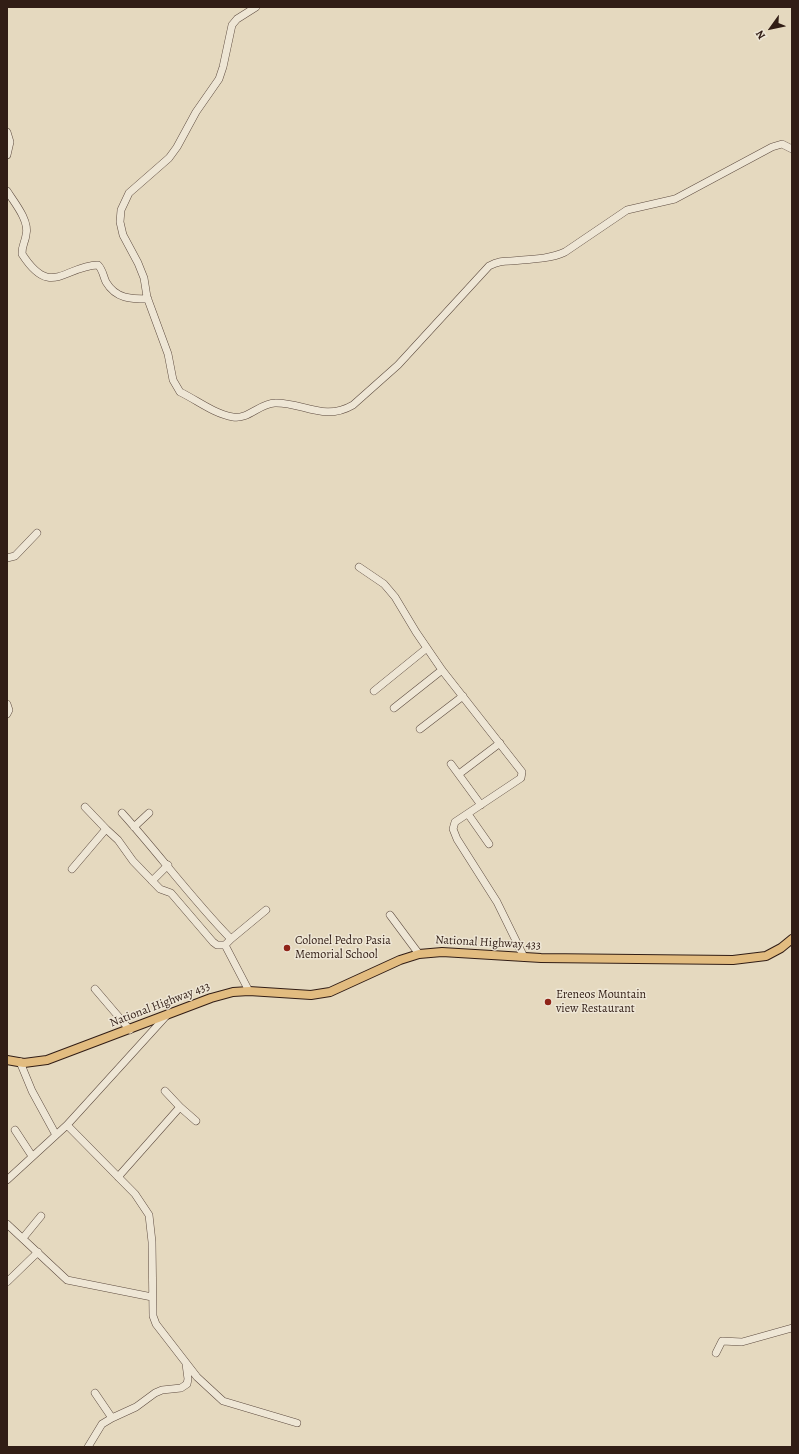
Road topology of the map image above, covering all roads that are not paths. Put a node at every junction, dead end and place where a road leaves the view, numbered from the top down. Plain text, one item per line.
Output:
1 (256, 7) edge
2 (7, 132) edge
3 (792, 149) edge
4 (7, 155) edge
5 (7, 191) edge
6 (148, 299) junction
7 (37, 533) dead end
8 (7, 558) edge
9 (359, 567) dead end
10 (427, 648) junction
11 (442, 670) junction
12 (374, 691) dead end
13 (463, 696) junction
14 (7, 704) edge
15 (394, 708) dead end
16 (7, 714) edge
17 (420, 729) dead end
18 (500, 743) junction
19 (451, 764) dead end
20 (459, 774) junction
21 (481, 805) junction
22 (85, 807) dead end
23 (122, 812) dead end
24 (149, 813) dead end
25 (468, 814) junction
26 (134, 827) junction
27 (106, 829) junction
28 (489, 844) dead end
29 (168, 865) junction
30 (72, 869) dead end
31 (152, 881) junction
32 (266, 910) dead end
33 (390, 915) dead end
34 (792, 939) edge
35 (231, 940) junction
36 (225, 945) junction
37 (419, 954) junction
38 (524, 957) junction
39 (95, 989) dead end
40 (249, 991) junction
41 (168, 1014) junction
42 (130, 1030) junction
43 (7, 1060) edge
44 (20, 1062) junction
45 (165, 1091) dead end
46 (180, 1107) junction
47 (196, 1120) dead end
48 (67, 1125) junction
49 (15, 1130) dead end
50 (56, 1135) junction
51 (32, 1156) junction
52 (118, 1177) junction
53 (7, 1180) edge
54 (41, 1216) dead end
55 (7, 1224) edge
56 (23, 1238) junction
57 (38, 1252) junction
58 (7, 1282) edge
59 (152, 1298) junction
60 (792, 1328) edge
61 (716, 1353) dead end
62 (186, 1360) junction
63 (95, 1393) dead end
64 (112, 1418) junction
65 (297, 1423) dead end
66 (88, 1447) edge

1 - 6 street
2 - 4 street
3 - 6 street
5 - 6 street
7 - 8 street
9 - 10 street
10 - 11 street
10 - 12 street
11 - 13 street
11 - 15 street
13 - 17 street
13 - 18 street
14 - 16 street
18 - 20 street
18 - 21 street
19 - 20 street
20 - 21 street
21 - 25 street
22 - 27 street
23 - 26 street
24 - 26 street
25 - 28 street
25 - 38 street
26 - 29 street
27 - 30 street
27 - 31 street
29 - 31 street
29 - 35 street
31 - 36 street
32 - 35 street
33 - 37 street
34 - 38 main road, National Highway 433
35 - 36 street
36 - 40 street
37 - 38 main road, National Highway 433
37 - 40 main road, National Highway 433
39 - 42 street
40 - 41 main road, National Highway 433
41 - 42 main road, National Highway 433
41 - 48 street
42 - 44 main road, National Highway 433
43 - 44 main road, National Highway 433
44 - 50 street
45 - 46 street
46 - 47 street
46 - 52 street
48 - 50 street
48 - 52 street
49 - 51 street
50 - 51 street
51 - 53 street
52 - 59 street
54 - 56 street
55 - 56 street
56 - 57 street
57 - 58 street
57 - 59 street
59 - 62 street
60 - 61 street
62 - 64 street
62 - 65 street
63 - 64 street
64 - 66 street

